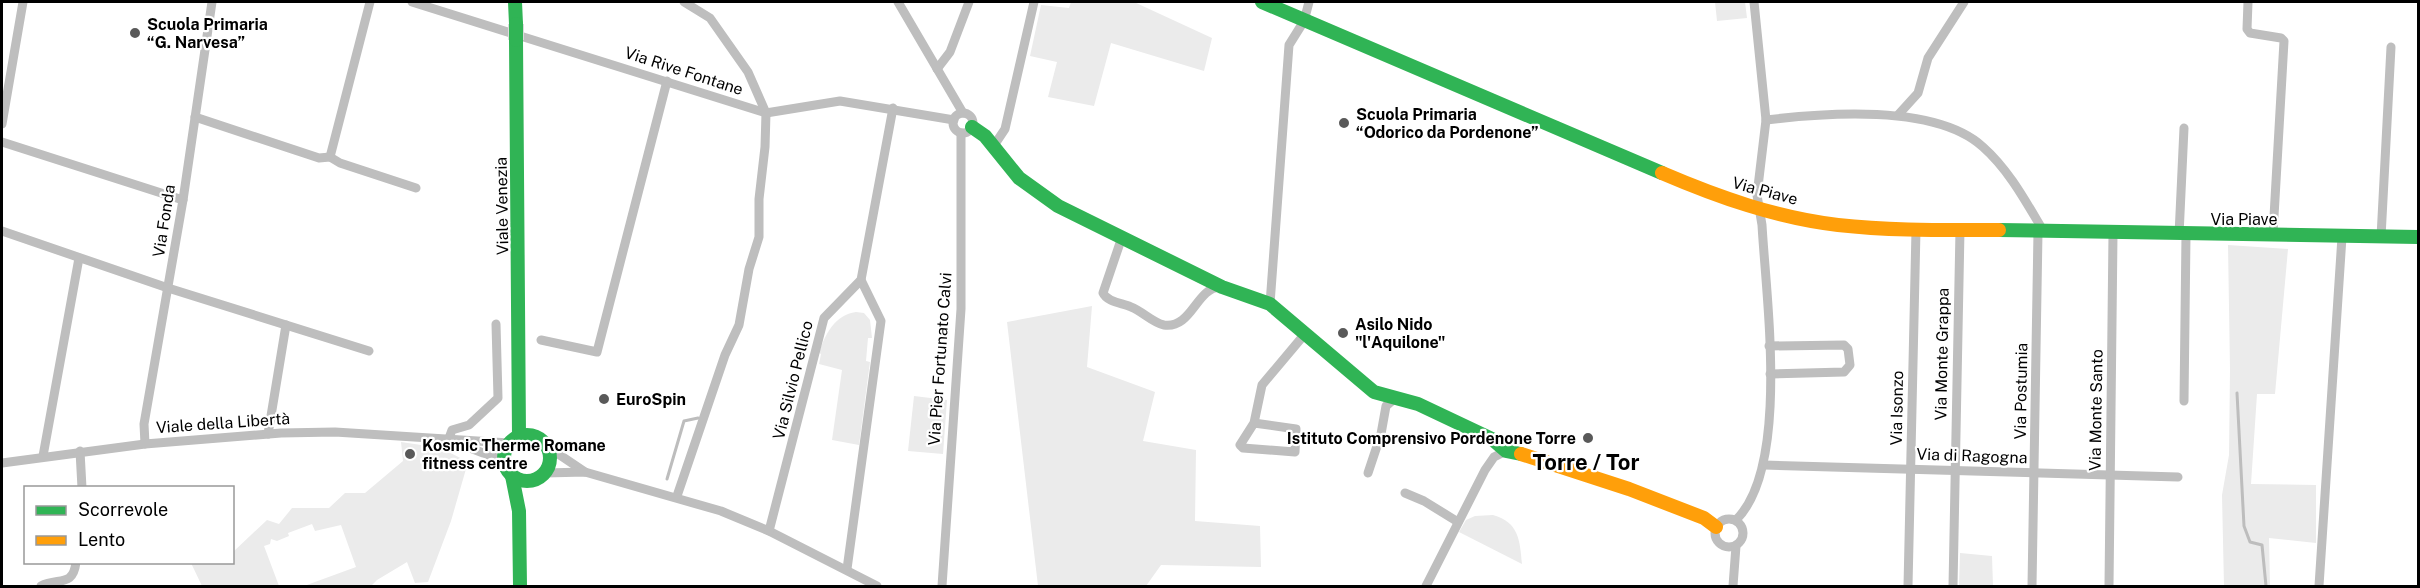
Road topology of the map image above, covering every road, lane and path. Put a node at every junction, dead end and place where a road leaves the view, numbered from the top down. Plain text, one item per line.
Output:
1 (23, 2) edge
2 (212, 2) edge
3 (370, 2) edge
4 (412, 2) edge
5 (515, 2) edge
6 (684, 2) edge
7 (898, 2) edge
8 (969, 2) edge
9 (1034, 2) edge
10 (1262, 2) edge
11 (1309, 2) edge
12 (1754, 2) edge
13 (1964, 2) edge
14 (2248, 2) edge
15 (1304, 21) junction
16 (2391, 47) dead end
17 (937, 69) junction
18 (666, 81) junction
19 (893, 108) junction
20 (766, 113) junction
21 (963, 113) junction
22 (1898, 115) junction
23 (195, 117) junction
24 (954, 120) junction
25 (1766, 120) junction
26 (2, 124) edge
27 (2184, 128) dead end
28 (967, 130) junction
29 (2, 142) edge
30 (993, 147) junction
31 (330, 157) junction
32 (416, 188) dead end
33 (183, 200) junction
34 (1758, 209) junction
35 (1916, 230) junction
36 (1960, 230) junction
37 (2, 231) edge
38 (2041, 232) junction
39 (2113, 234) junction
40 (2273, 234) junction
41 (2183, 235) junction
42 (1122, 237) junction
43 (2342, 237) junction
44 (2381, 237) junction
45 (2418, 237) edge
46 (79, 258) junction
47 (861, 280) junction
48 (1222, 287) junction
49 (168, 288) junction
50 (1270, 304) junction
51 (496, 324) dead end
52 (286, 325) junction
53 (1304, 335) junction
54 (541, 340) dead end
55 (1769, 346) junction
56 (369, 351) dead end
57 (1770, 374) junction
58 (1394, 400) junction
59 (2184, 401) dead end
60 (520, 410) junction
61 (1254, 423) junction
62 (268, 434) junction
63 (534, 436) junction
64 (514, 440) junction
65 (451, 441) junction
66 (145, 444) junction
67 (548, 447) junction
68 (1506, 451) junction
69 (80, 452) junction
70 (43, 456) junction
71 (504, 461) junction
72 (2, 463) edge
73 (1764, 465) junction
74 (1911, 469) junction
75 (585, 472) junction
76 (1954, 472) junction
77 (1368, 473) dead end
78 (2035, 474) junction
79 (512, 476) junction
80 (542, 476) junction
81 (2110, 476) junction
82 (2178, 477) dead end
83 (82, 486) edge
84 (1405, 493) dead end
85 (677, 496) junction
86 (519, 511) junction
87 (1736, 520) junction
88 (1458, 522) junction
89 (1716, 527) junction
90 (769, 531) junction
91 (1736, 546) junction
92 (76, 564) edge
93 (847, 569) junction
94 (41, 586) edge
95 (520, 586) edge
96 (877, 586) edge
97 (942, 586) edge
98 (1426, 586) edge
99 (1734, 586) edge
100 (1908, 586) edge
101 (1953, 586) edge
102 (2032, 586) edge
103 (2109, 586) edge
104 (2319, 586) edge

1 - 26 street
2 - 23 street, Via Fonda
3 - 31 street
4 - 18 street, Via Rive Fontane
5 - 60 street, Viale Venezia, bridge
6 - 20 street
7 - 17 street
8 - 17 street
9 - 30 street
10 - 15 street, Via Piave
11 - 15 street
12 - 25 street
13 - 22 street
14 - 40 street
15 - 34 street, Via Piave
15 - 50 street
16 - 44 street
17 - 21 street
18 - 20 street, Via Rive Fontane
18 - 54 street
19 - 20 street, Via Rive Fontane
19 - 24 street, Via Rive Fontane
19 - 47 street
20 - 85 street
21 - 24 street
21 - 28 street
22 - 25 street
22 - 38 street
23 - 31 street
23 - 33 street, Via Fonda
24 - 28 street
25 - 34 street
27 - 41 street
28 - 30 street
28 - 97 street, Via Pier Fortunato Calvi
29 - 33 street
30 - 42 street
31 - 32 street
33 - 49 street, Via Fonda
34 - 35 street, Via Piave
34 - 55 street
35 - 36 street, Via Piave
35 - 74 street, Via Isonzo
36 - 38 street, Via Piave
36 - 76 street, Via Monte Grappa
37 - 46 street
38 - 39 street, Via Piave
38 - 78 street, Via Postumia
39 - 41 street, Via Piave
39 - 81 street, Via Monte Santo
40 - 41 street, Via Piave
40 - 43 street, Via Piave
41 - 59 street
42 - 48 street
42 - 48 street
43 - 44 street, Via Piave
43 - 104 street
44 - 45 street, Via Piave
46 - 49 street
46 - 70 street
47 - 90 street, Via Silvio Pellico
47 - 93 street
48 - 50 street
49 - 52 street
49 - 66 street, Via Fonda
50 - 53 street
51 - 65 street
52 - 56 street
52 - 62 street
53 - 58 street
53 - 61 street
55 - 57 street
55 - 57 street
57 - 73 street
58 - 68 street
58 - 77 street
60 - 63 street, Viale Venezia
60 - 64 street, Viale Venezia
61 - 61 street
62 - 65 street, Viale della Libertà
62 - 66 street, Viale della Libertà
63 - 64 street
63 - 67 street
64 - 65 street, Viale della Libertà
64 - 71 street
65 - 71 street, Viale della Libertà
66 - 69 street, Viale della Libertà
67 - 75 street
67 - 80 street
68 - 88 street
68 - 89 street
69 - 70 street, Viale della Libertà
69 - 83 street
70 - 72 street, Viale della Libertà
71 - 79 street
73 - 74 street, Via di Ragogna
73 - 87 street
74 - 76 street, Via di Ragogna
74 - 100 street, Via Isonzo
75 - 80 street
75 - 85 street
76 - 78 street, Via di Ragogna
76 - 101 street, Via Monte Grappa
78 - 81 street, Via di Ragogna
78 - 102 street, Via Postumia
79 - 80 street
79 - 86 street
80 - 86 street
81 - 82 street, Via di Ragogna
81 - 103 street, Via Monte Santo
84 - 88 street
85 - 90 street
86 - 95 street
87 - 89 street
87 - 91 street
88 - 98 street
89 - 91 street
90 - 93 street
91 - 99 street
92 - 94 street
93 - 96 street

